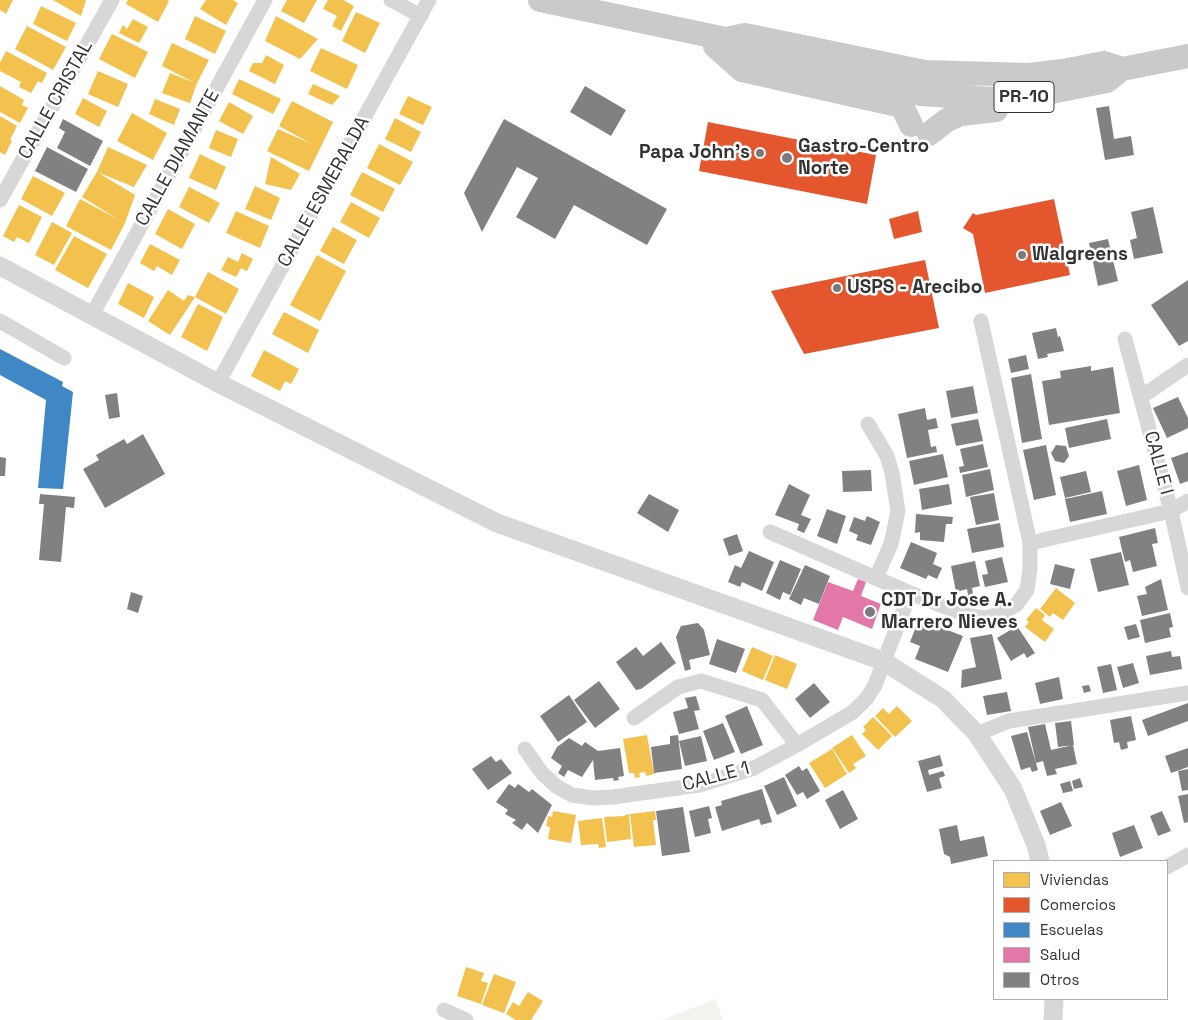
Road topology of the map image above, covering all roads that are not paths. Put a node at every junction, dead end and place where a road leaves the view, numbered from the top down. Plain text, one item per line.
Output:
1 (112, 0) edge
2 (265, 0) edge
3 (391, 0) edge
4 (429, 0) edge
5 (540, 0) edge
6 (421, 16) junction
7 (700, 34) junction
8 (726, 39) junction
9 (1188, 56) edge
10 (1122, 69) junction
11 (1031, 96) junction
12 (0, 200) edge
13 (0, 266) edge
14 (92, 315) junction
15 (981, 320) dead end
16 (0, 322) edge
17 (1126, 339) dead end
18 (64, 358) dead end
19 (1188, 365) edge
20 (218, 383) junction
21 (1141, 397) junction
22 (868, 424) dead end
23 (1188, 501) edge
24 (1171, 511) junction
25 (770, 532) dead end
26 (1030, 543) junction
27 (876, 578) junction
28 (1188, 588) edge
29 (910, 593) junction
30 (883, 662) junction
31 (1188, 693) edge
32 (634, 718) dead end
33 (977, 734) junction
34 (797, 746) junction
35 (525, 749) dead end
36 (1188, 855) edge
37 (1040, 860) edge
38 (1168, 866) edge
39 (1054, 1000) edge
40 (444, 1010) dead end
41 (466, 1020) edge
42 (1053, 1020) edge

1 - 12 street, CALLE CRISTAL
2 - 14 street, CALLE DIAMANTE
3 - 6 street
4 - 6 street, CALLE ESMERALDA
5 - 7 main road, PR-10
6 - 20 street, CALLE ESMERALDA
7 - 8 main road, PR-10
7 - 11 main road
8 - 10 main road, PR-10
8 - 11 main road, PR-10
9 - 10 main road, PR-10
10 - 11 main road, PR-10
13 - 14 street
14 - 20 street
15 - 26 street
16 - 18 street
17 - 21 street, CALLE I
19 - 21 street
20 - 30 street
21 - 24 street, CALLE I
22 - 27 street
23 - 24 street
24 - 26 street
24 - 28 street, CALLE I
25 - 27 street
26 - 29 street
27 - 29 street
29 - 30 street, CALLE 1
30 - 33 street
30 - 34 street, CALLE 1
31 - 33 street
32 - 34 street
33 - 37 street
34 - 35 street, CALLE 1
36 - 38 street
39 - 42 street
40 - 41 street

